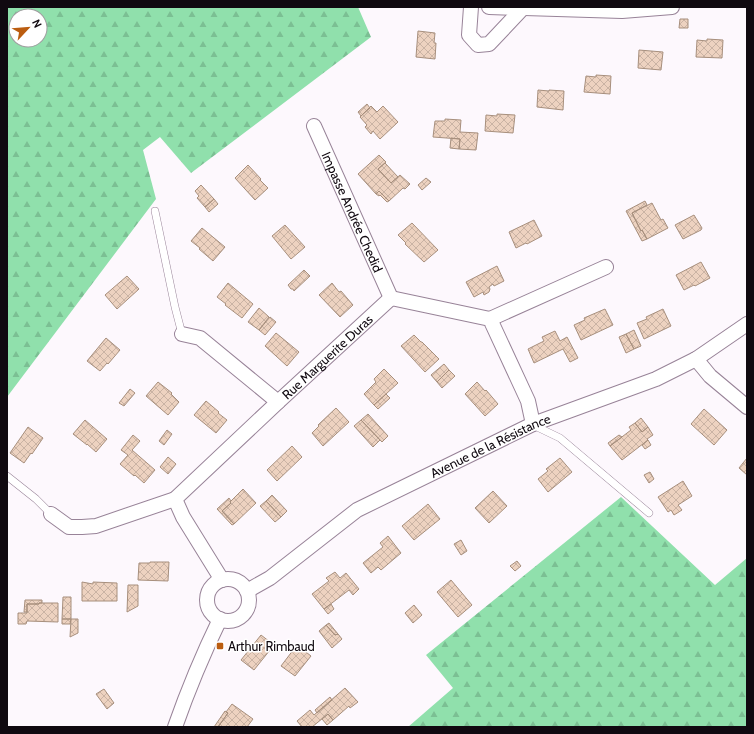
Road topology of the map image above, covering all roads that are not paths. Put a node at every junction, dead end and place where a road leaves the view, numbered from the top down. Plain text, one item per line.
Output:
1 (472, 7) edge
2 (489, 7) edge
3 (672, 7) edge
4 (522, 9) junction
5 (314, 126) dead end
6 (155, 211) dead end
7 (606, 267) dead end
8 (390, 298) junction
9 (490, 319) junction
10 (747, 324) edge
11 (182, 334) joint
12 (696, 359) junction
13 (278, 402) junction
14 (747, 407) edge
15 (533, 424) junction
16 (7, 476) edge
17 (175, 499) junction
18 (649, 513) dead end
19 (51, 514) joint
20 (222, 580) junction
21 (247, 591) junction
22 (220, 618) junction
23 (175, 727) edge

1 - 4 street
2 - 4 street
3 - 4 street
5 - 8 street, Impasse Andrée Chedid
6 - 11 lane
7 - 9 street
8 - 9 street
8 - 13 street, Rue Marguerite Duras
9 - 15 street
10 - 12 street, Avenue de la Résistance
11 - 13 street
12 - 14 street
12 - 15 street, Avenue de la Résistance
13 - 17 street, Rue Marguerite Duras
15 - 18 lane
15 - 21 street, Avenue de la Résistance
16 - 19 lane
17 - 19 street
17 - 20 street
20 - 21 street
20 - 22 street
21 - 22 street
22 - 23 street

